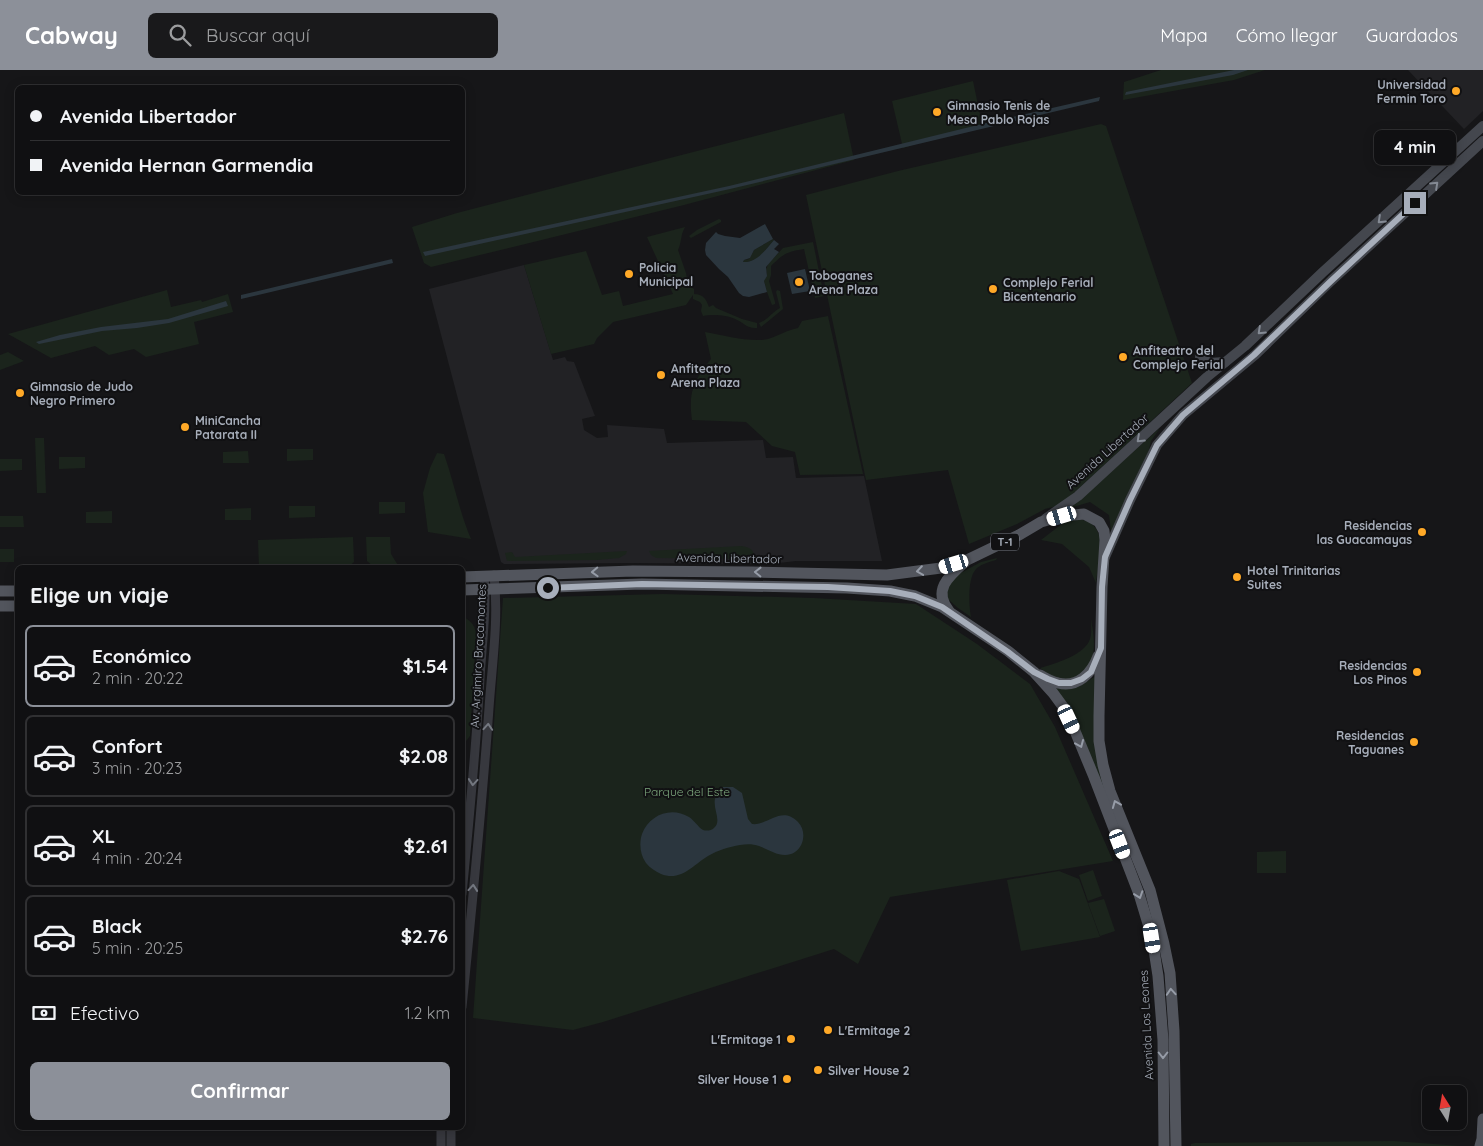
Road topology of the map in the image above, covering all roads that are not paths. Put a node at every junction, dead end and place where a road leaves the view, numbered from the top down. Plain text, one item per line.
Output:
1 (1483, 126) edge
2 (1483, 141) edge
3 (1200, 357) dead end
4 (1226, 362) junction
5 (1041, 522) junction
6 (1105, 557) junction
7 (967, 560) junction
8 (489, 576) junction
9 (465, 577) edge
10 (490, 589) junction
11 (465, 590) edge
12 (0, 591) edge
13 (15, 591) edge
14 (0, 606) edge
15 (15, 606) edge
16 (951, 612) junction
17 (1101, 648) junction
18 (1034, 672) junction
19 (465, 863) edge
20 (465, 974) edge
21 (1483, 1118) edge
22 (441, 1130) edge
23 (451, 1130) edge
24 (441, 1146) edge
25 (451, 1146) edge
26 (1164, 1146) edge
27 (1176, 1146) edge
28 (1480, 1146) edge

1 -> 4 main road, Avenida Libertador
6 -> 2 main road
3 - 4 main road
4 -> 5 main road, Avenida Libertador
5 - 6 main road, T-1
5 - 7 main road, Avenida Libertador / T-1
6 - 17 main road, Avenida Los Leones / T-1
7 -> 8 main road, Avenida Libertador / T-1
7 - 16 main road, T-1
8 - 9 main road, Avenida Libertador / T-1
8 - 10 street
10 - 11 main road, T-1
10 - 16 main road, T-1
10 -> 19 street
20 -> 10 street, Av. Argimiro Bracamontes
12 - 13 main road
14 - 15 main road
16 - 18 main road, Avenida Los Leones / T-1
17 - 18 main road, T-1
27 -> 17 main road, Avenida Los Leones / T-1
18 -> 26 main road, Avenida Los Leones / T-1
21 - 28 main road
22 - 24 street
23 - 25 street

